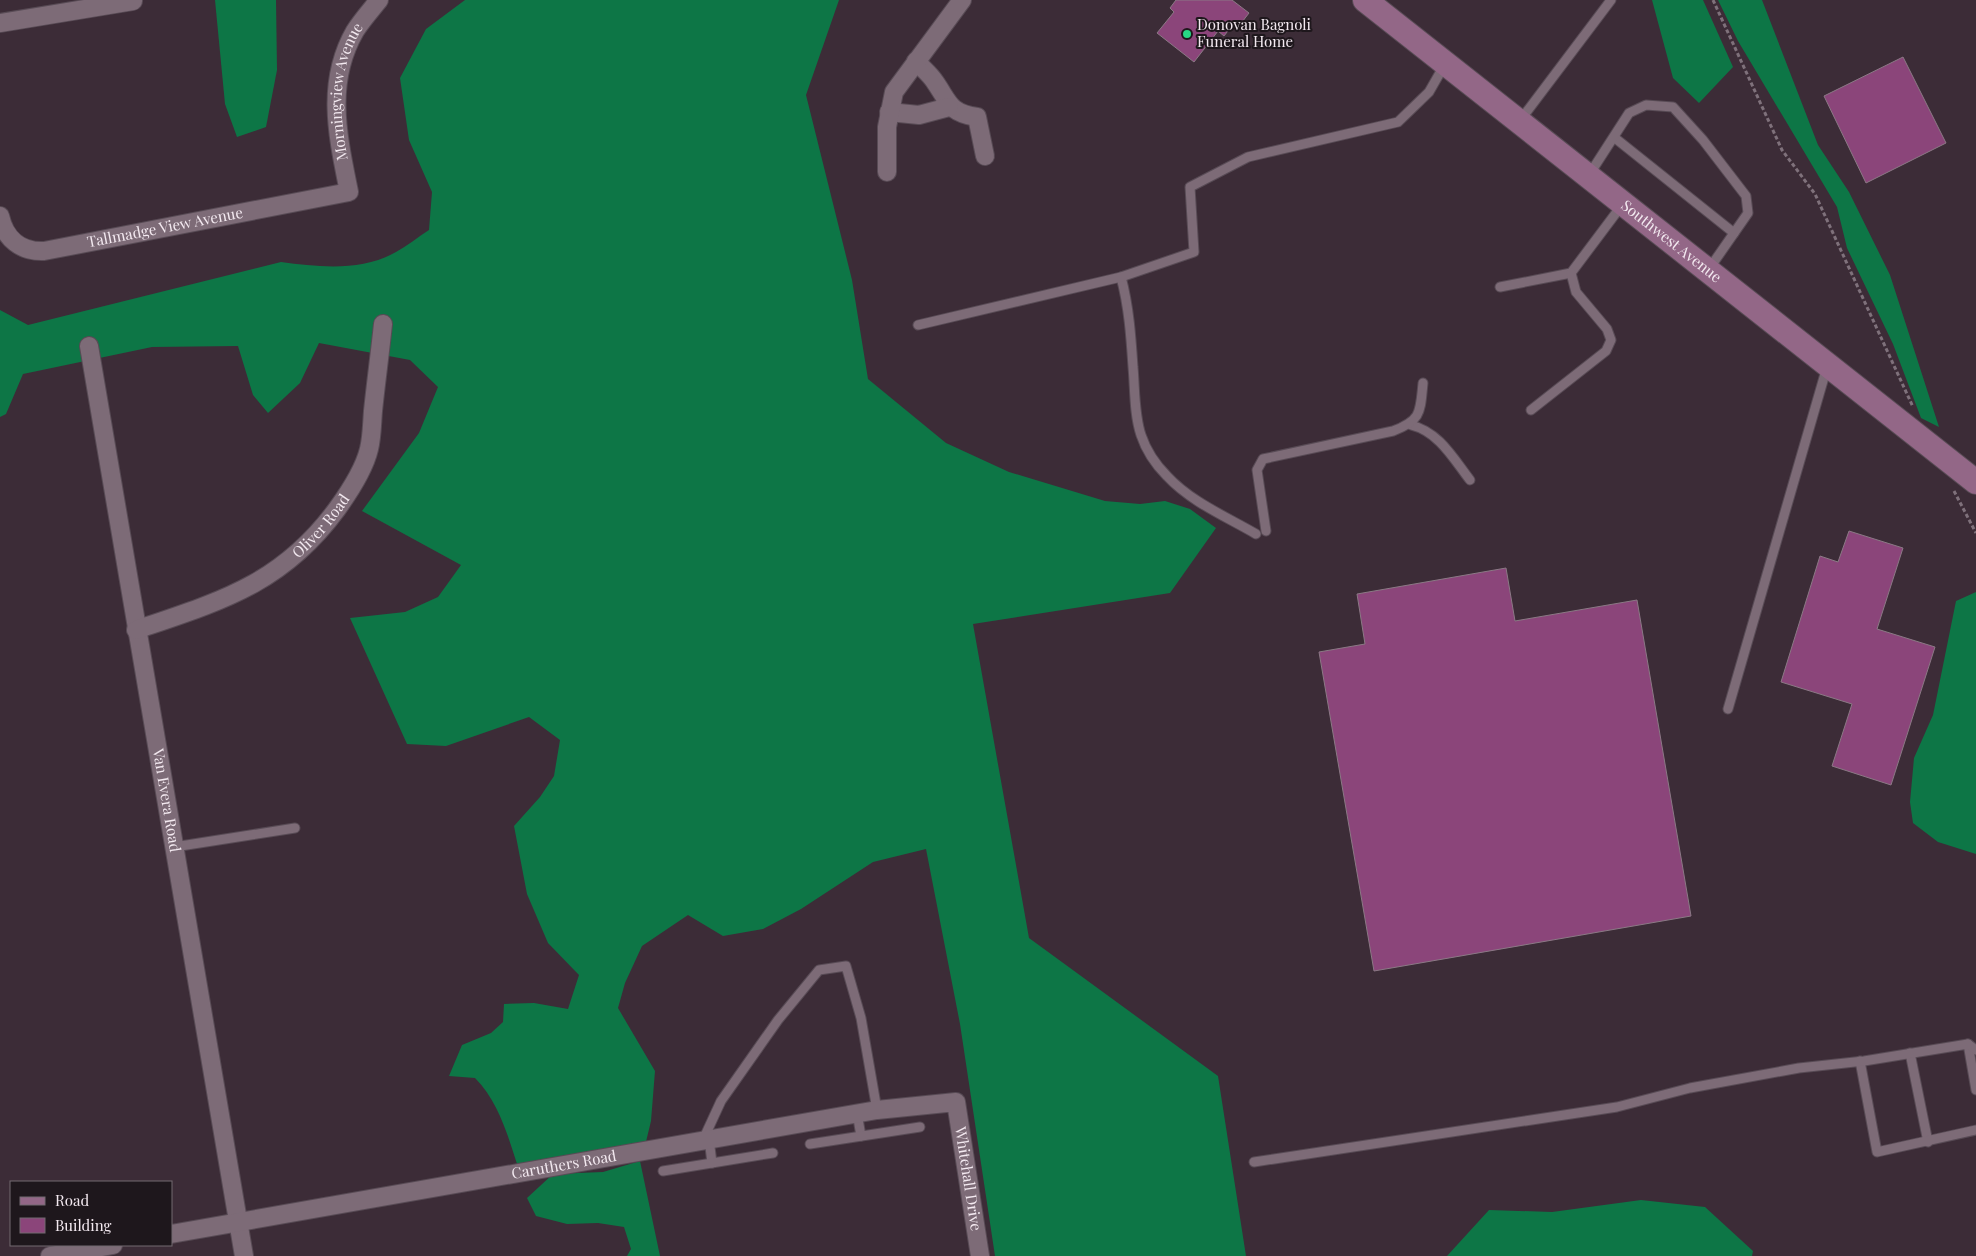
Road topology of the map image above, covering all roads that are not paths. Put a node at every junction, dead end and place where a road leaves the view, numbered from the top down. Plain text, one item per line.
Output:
1 (378, 0) edge
2 (962, 0) edge
3 (1365, 0) edge
4 (1610, 0) edge
5 (133, 1) edge
6 (0, 23) edge
7 (916, 61) junction
8 (1445, 64) junction
9 (949, 107) junction
10 (889, 112) junction
11 (1519, 122) junction
12 (1614, 138) junction
13 (985, 156) dead end
14 (887, 172) dead end
15 (1588, 177) junction
16 (349, 192) joint
17 (1622, 205) junction
18 (0, 216) edge
19 (1734, 233) junction
20 (1707, 271) junction
21 (1571, 273) junction
22 (1121, 277) junction
23 (1500, 286) dead end
24 (383, 324) dead end
25 (918, 325) dead end
26 (89, 346) dead end
27 (1828, 365) junction
28 (1423, 383) dead end
29 (1530, 410) dead end
30 (1411, 425) junction
31 (1470, 480) dead end
32 (1975, 480) edge
33 (1266, 531) dead end
34 (1256, 534) dead end
35 (136, 630) junction
36 (1728, 709) dead end
37 (295, 828) dead end
38 (174, 847) junction
39 (1972, 1047) edge
40 (1910, 1054) junction
41 (1860, 1061) junction
42 (1976, 1090) edge
43 (956, 1102) joint
44 (877, 1110) junction
45 (857, 1113) junction
46 (920, 1127) dead end
47 (1976, 1130) edge
48 (861, 1136) junction
49 (706, 1140) junction
50 (1928, 1142) junction
51 (810, 1144) dead end
52 (773, 1153) dead end
53 (1254, 1162) dead end
54 (712, 1163) junction
55 (663, 1171) dead end
56 (238, 1223) junction
57 (172, 1234) edge
58 (107, 1246) edge
59 (50, 1256) edge
60 (244, 1256) edge
61 (980, 1256) edge

1 - 16 street, Morningview Avenue
2 - 7 street
3 - 8 street, Southwest Avenue
4 - 11 lane
5 - 6 street
7 - 9 street
7 - 10 street
8 - 11 street, Southwest Avenue
8 - 22 lane
9 - 10 street
9 - 13 street
10 - 14 street
11 - 15 street, Southwest Avenue
12 - 15 lane
12 - 19 lane
12 - 19 lane
15 - 17 street, Southwest Avenue
16 - 18 street, Tallmadge View Avenue
17 - 20 street, Southwest Avenue
17 - 21 lane
19 - 20 lane
20 - 27 street, Southwest Avenue
21 - 23 lane
21 - 29 lane
22 - 25 lane
22 - 34 lane
24 - 35 street, Oliver Road
26 - 35 street, Van Evera Road
27 - 32 street, Southwest Avenue
27 - 36 lane
28 - 30 lane
30 - 31 lane
30 - 33 lane
35 - 38 street, Van Evera Road
37 - 38 lane
38 - 56 street, Van Evera Road
39 - 40 lane
39 - 42 lane
40 - 41 lane
40 - 50 lane
41 - 50 lane
41 - 53 lane
43 - 44 street, Caruthers Road
43 - 61 street, Whitehall Drive
44 - 45 street, Caruthers Road
44 - 49 lane
45 - 48 lane
45 - 49 street, Caruthers Road
46 - 48 lane
47 - 50 lane
48 - 51 lane
49 - 54 lane
49 - 56 street, Caruthers Road
52 - 54 lane
54 - 55 lane
56 - 57 street, Caruthers Road
56 - 60 street, Van Evera Road
58 - 59 street

